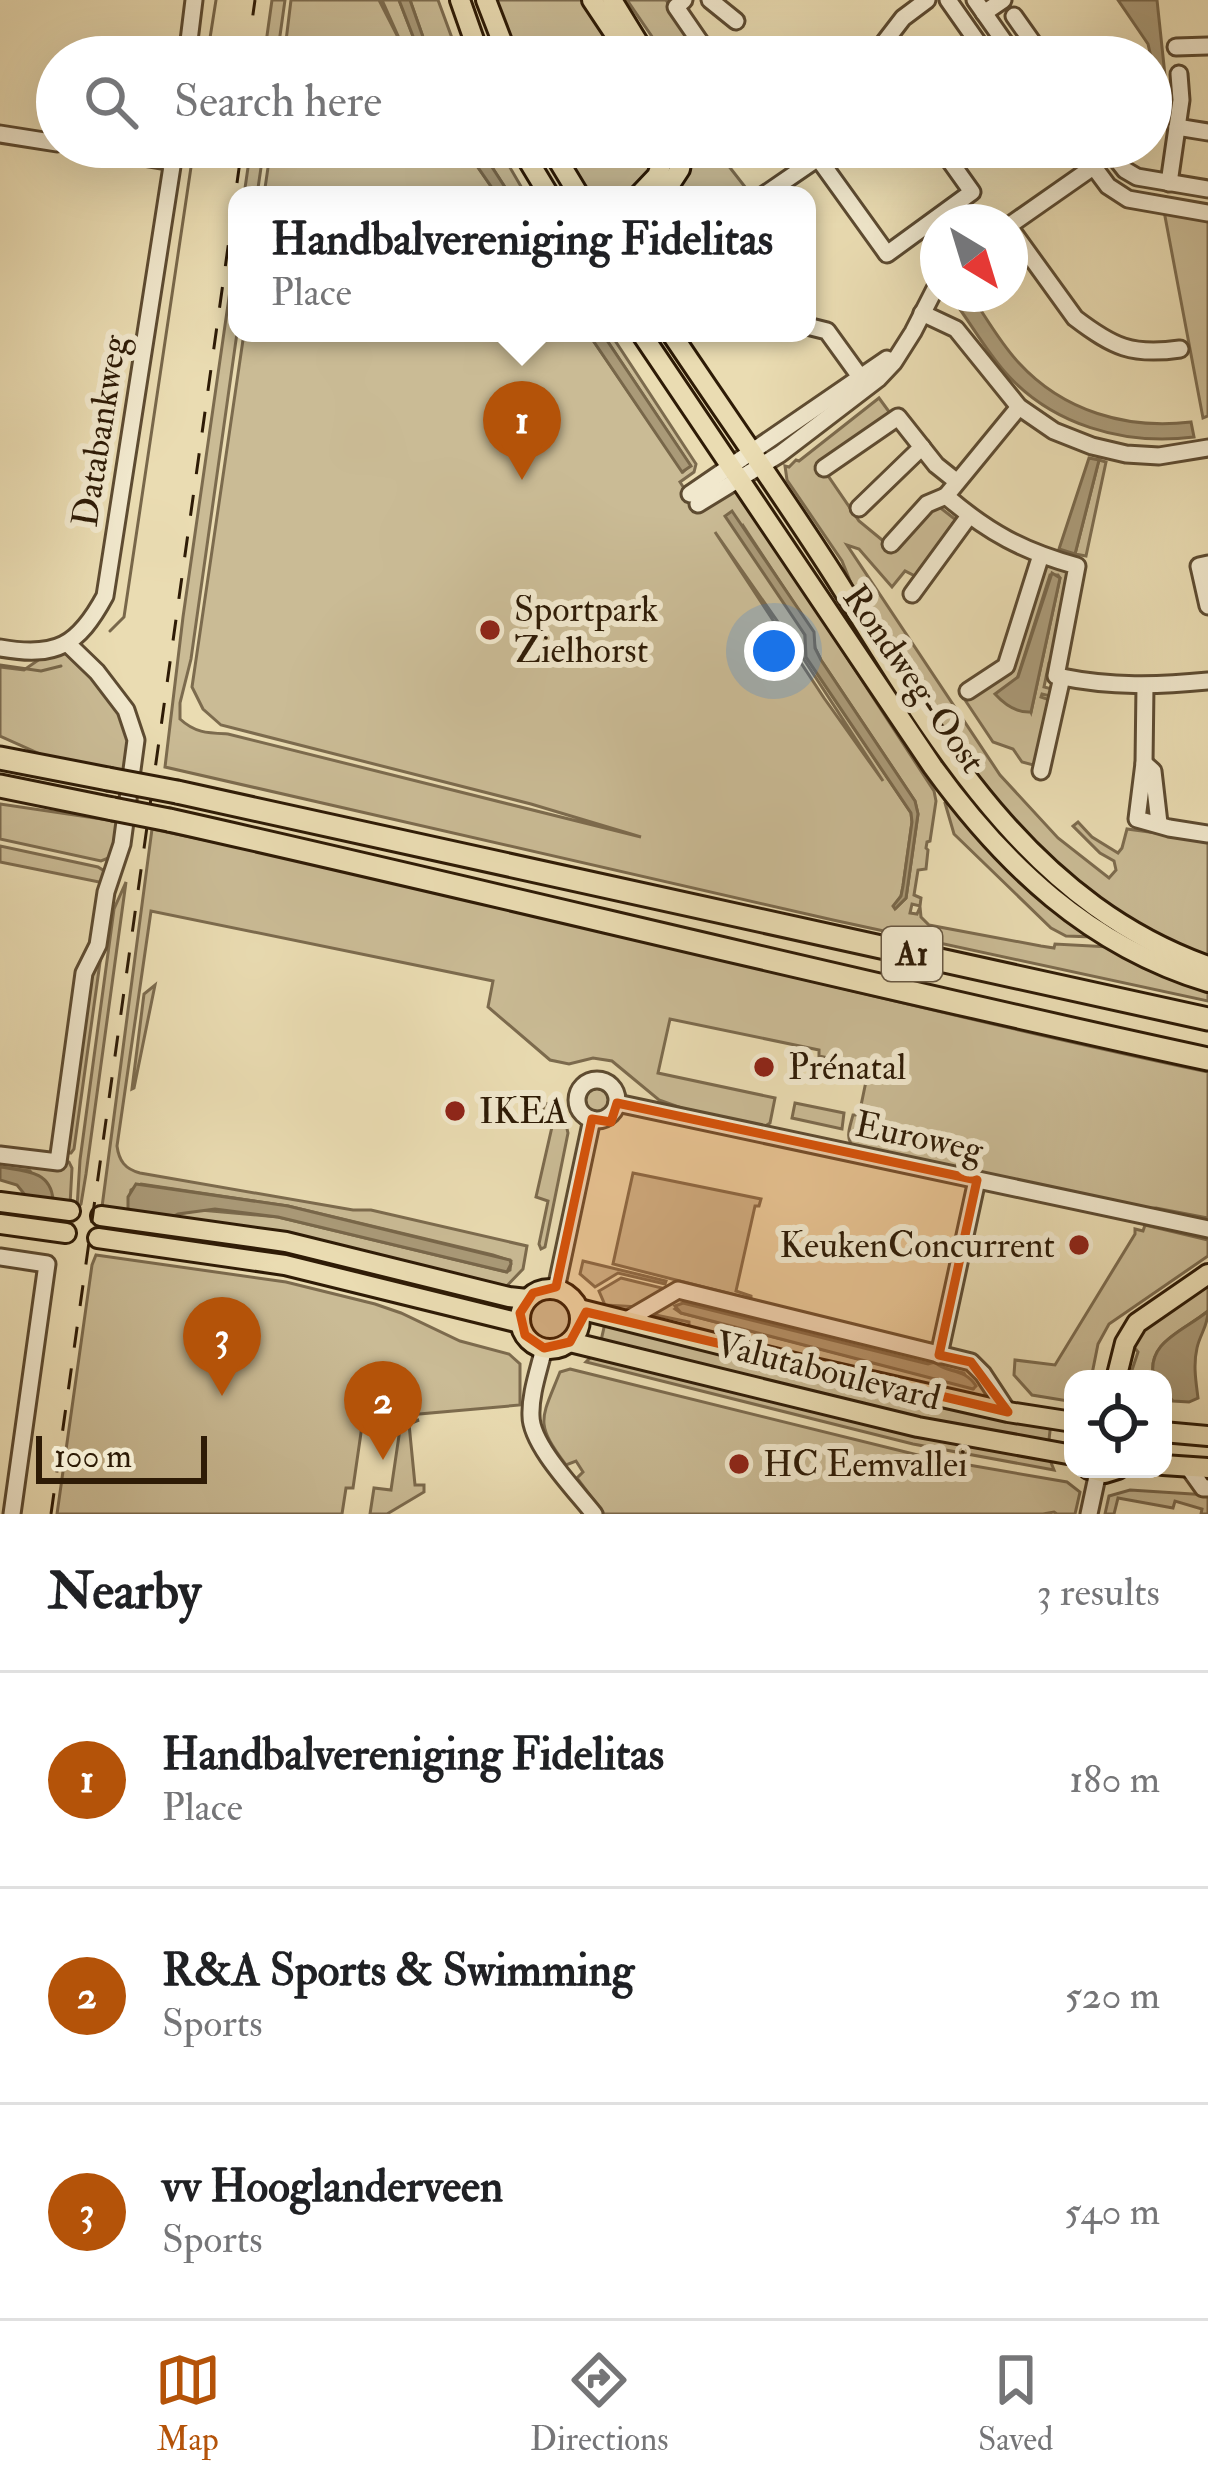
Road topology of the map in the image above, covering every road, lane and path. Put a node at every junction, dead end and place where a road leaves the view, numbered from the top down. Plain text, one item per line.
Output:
1 (194, 0) edge
2 (460, 0) edge
3 (486, 0) edge
4 (592, 0) edge
5 (612, 0) edge
6 (684, 0) edge
7 (710, 0) edge
8 (926, 0) edge
9 (948, 0) edge
10 (1003, 0) edge
11 (980, 4) edge
12 (1014, 16) dead end
13 (736, 21) dead end
14 (190, 36) edge
15 (473, 36) edge
16 (500, 36) edge
17 (616, 36) edge
18 (634, 36) edge
19 (696, 36) edge
20 (890, 36) edge
21 (973, 36) edge
22 (1002, 36) edge
23 (1028, 36) edge
24 (1208, 46) edge
25 (1176, 47) dead end
26 (1179, 74) dead end
27 (1177, 127) junction
28 (1208, 132) edge
29 (0, 134) edge
30 (36, 140) edge
31 (1172, 158) edge
32 (172, 168) edge
33 (826, 168) edge
34 (955, 168) edge
35 (1092, 168) edge
36 (1094, 168) edge
37 (1126, 168) edge
38 (1170, 168) edge
39 (1168, 183) junction
40 (1208, 189) edge
41 (1028, 213) edge
42 (1208, 213) edge
43 (1028, 251) edge
44 (922, 313) joint
45 (816, 328) edge
46 (647, 342) edge
47 (677, 342) edge
48 (1180, 349) dead end
49 (864, 383) junction
50 (1019, 406) junction
51 (922, 447) junction
52 (1204, 449) edge
53 (756, 460) junction
54 (824, 468) dead end
55 (734, 473) junction
56 (956, 481) junction
57 (946, 496) junction
58 (694, 499) dead end
59 (859, 508) dead end
60 (969, 516) junction
61 (891, 544) dead end
62 (1041, 555) junction
63 (1208, 564) edge
64 (912, 594) dead end
65 (1208, 606) edge
66 (67, 643) junction
67 (0, 649) edge
68 (1062, 677) junction
69 (1208, 682) edge
70 (1145, 686) junction
71 (968, 691) dead end
72 (0, 758) edge
73 (1041, 771) dead end
74 (0, 786) edge
75 (1208, 834) edge
76 (1208, 966) edge
77 (1208, 982) edge
78 (1208, 1019) edge
79 (1208, 1059) edge
80 (617, 1103) junction
81 (592, 1119) junction
82 (0, 1155) edge
83 (977, 1180) junction
84 (0, 1202) edge
85 (70, 1211) dead end
86 (101, 1216) dead end
87 (0, 1224) edge
88 (1208, 1229) edge
89 (67, 1233) dead end
90 (98, 1238) dead end
91 (0, 1257) edge
92 (1208, 1274) edge
93 (556, 1289) junction
94 (527, 1299) junction
95 (580, 1309) junction
96 (625, 1321) junction
97 (520, 1323) junction
98 (570, 1342) junction
99 (544, 1348) junction
100 (939, 1355) junction
101 (1118, 1370) edge
102 (1008, 1412) junction
103 (1064, 1421) edge
104 (1172, 1433) edge
105 (1206, 1435) edge
106 (1064, 1453) edge
107 (1172, 1469) edge
108 (1099, 1478) edge
109 (1202, 1478) edge
110 (12, 1514) edge
111 (594, 1514) edge
112 (1089, 1514) edge

1 - 14 street
2 - 15 main road
3 - 16 main road
4 - 17 main road
5 - 18 main road
6 - 19 street
7 - 13 street
8 - 20 street
9 - 21 street
10 - 11 street
11 - 22 street
12 - 23 street
24 - 25 street
26 - 27 street
27 - 28 street
27 - 31 street
29 - 30 street
32 - 66 street, Databankweg
33 - 34 street
35 - 41 street
36 - 42 street
37 - 39 street
38 - 39 street
39 - 40 street
43 - 48 street
44 - 49 street
44 - 50 street
45 - 49 street
46 - 55 main road, Rondweg-Oost
47 - 53 main road, Rondweg-Oost
49 - 53 street
50 - 52 street
50 - 56 street
51 - 54 street
51 - 56 street
51 - 59 street
53 - 55 street
53 - 76 main road, Rondweg-Oost
55 - 58 street
55 - 77 main road, Rondweg-Oost
56 - 57 street
57 - 60 street
57 - 61 street
60 - 62 street
60 - 64 street
62 - 68 street
62 - 71 street
63 - 65 street
66 - 67 street
66 - 82 street
68 - 70 street
68 - 73 street
69 - 70 street
70 - 75 street
72 - 78 highway, A1, bridge
74 - 79 highway, A1, bridge
80 - 81 street
80 - 81 street, Euroweg
80 - 83 street, Euroweg
81 - 93 street
83 - 88 street, Euroweg
83 - 100 street
84 - 85 main road
86 - 94 main road
87 - 89 main road
90 - 97 main road
91 - 110 street
92 - 101 main road
93 - 94 main road
93 - 95 main road
94 - 97 main road
95 - 96 main road, Valutaboulevard
95 - 98 main road
96 - 100 street, Valutaboulevard
96 - 102 main road, Valutaboulevard
97 - 99 main road
98 - 99 main road
98 - 106 main road, Valutaboulevard
99 - 111 street
100 - 102 street, Valutaboulevard
102 - 103 main road, Valutaboulevard
104 - 105 main road
107 - 109 main road
108 - 112 street

